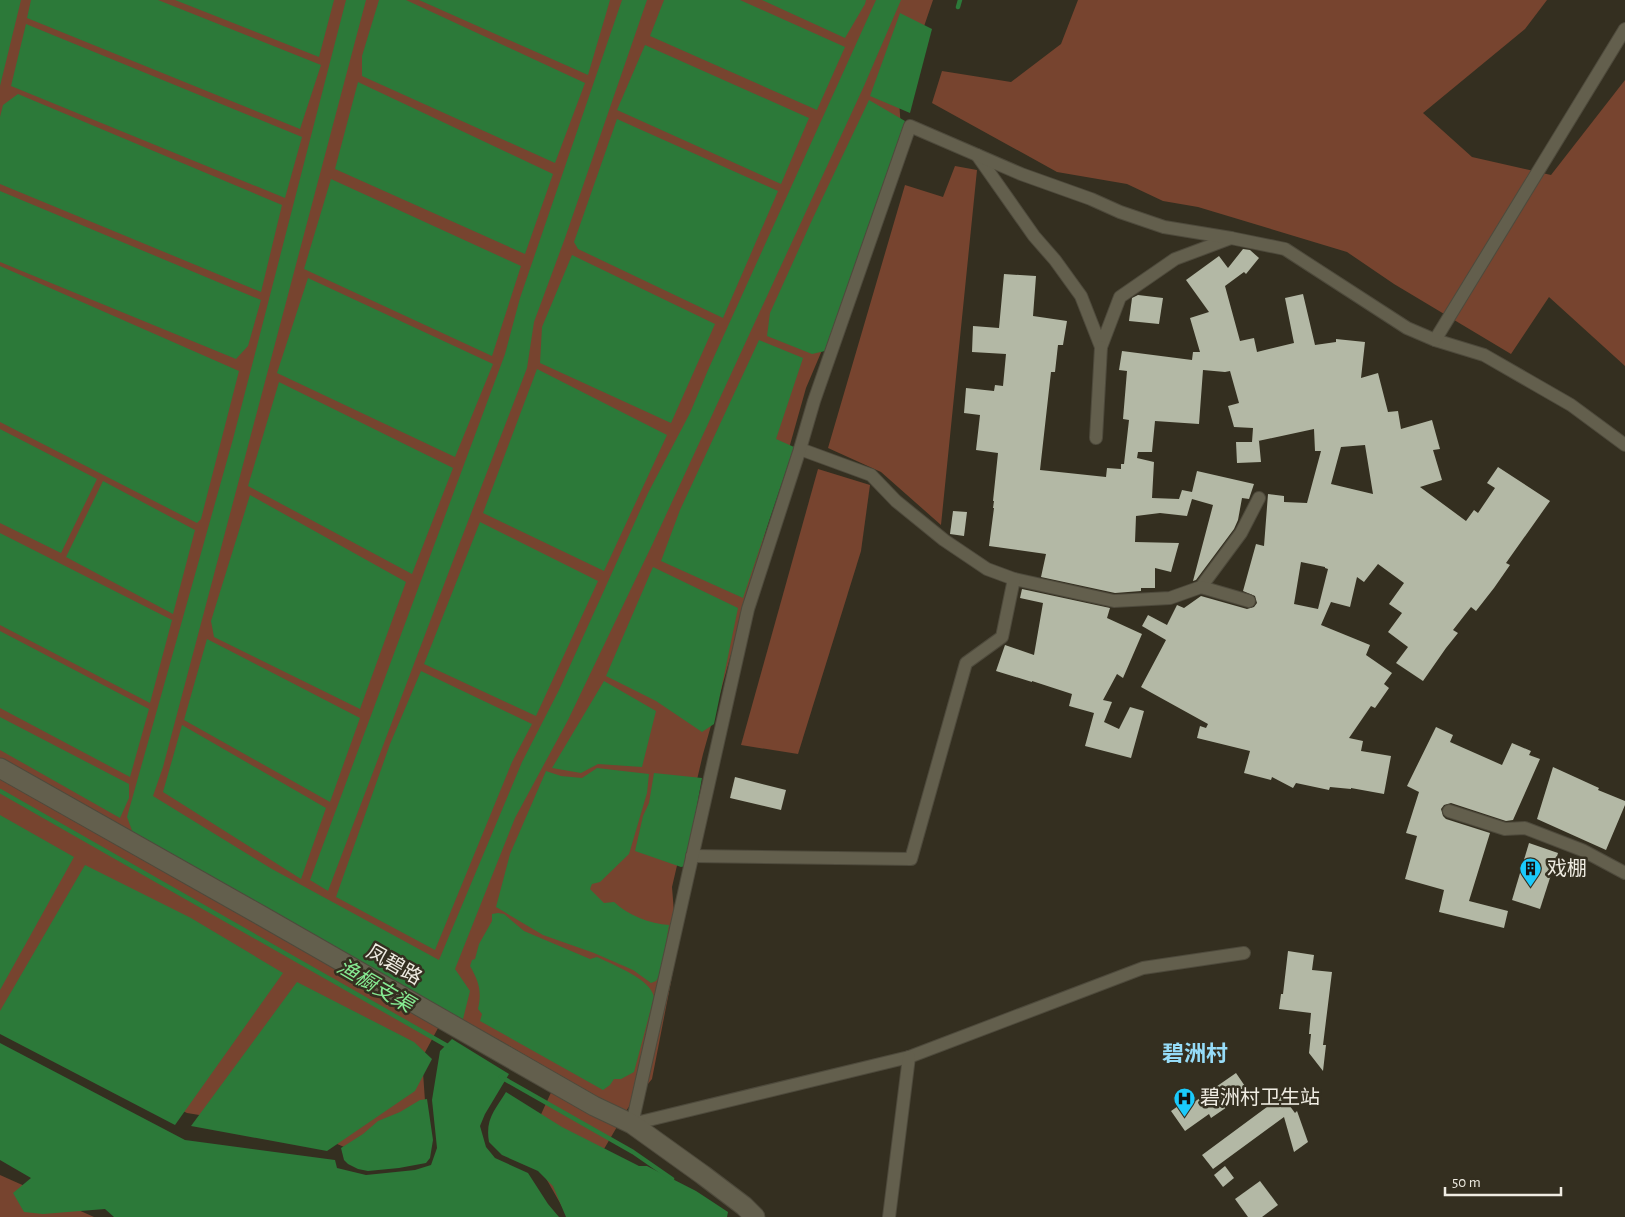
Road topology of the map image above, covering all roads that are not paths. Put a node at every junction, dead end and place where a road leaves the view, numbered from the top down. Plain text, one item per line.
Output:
1 (1625, 30) edge
2 (978, 155) junction
3 (1231, 238) junction
4 (1435, 340) junction
5 (1101, 347) junction
6 (1096, 438) dead end
7 (1625, 445) edge
8 (800, 449) junction
9 (1259, 498) dead end
10 (1014, 579) junction
11 (1201, 587) junction
12 (1249, 601) dead end
13 (0, 768) edge
14 (1449, 811) dead end
15 (692, 856) junction
16 (1625, 873) edge
17 (1244, 953) dead end
18 (909, 1057) junction
19 (632, 1124) junction
20 (755, 1217) edge
21 (889, 1217) edge

1 - 4 street
2 - 3 street
2 - 5 street
2 - 8 street
3 - 4 street
3 - 5 street
4 - 7 street
5 - 6 street
8 - 10 street
8 - 15 street
9 - 11 street
10 - 11 street
10 - 15 street
11 - 12 street
13 - 19 main road, 凤碧路
14 - 16 street
15 - 19 street
17 - 18 street
18 - 19 street
18 - 21 street
19 - 20 main road, 凤碧路

